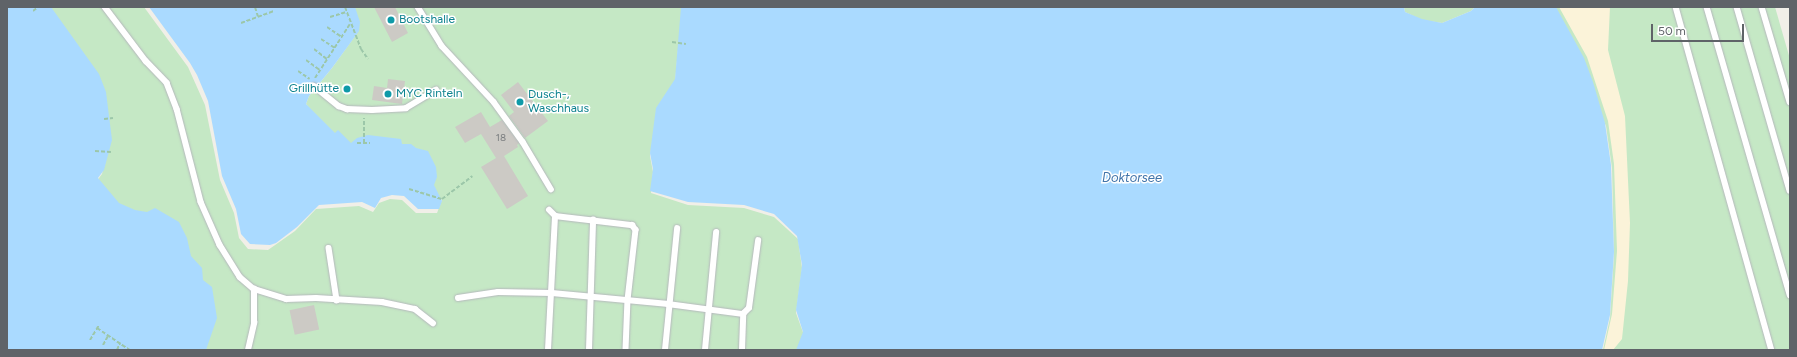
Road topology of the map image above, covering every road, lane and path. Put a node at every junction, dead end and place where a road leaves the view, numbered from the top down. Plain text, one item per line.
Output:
1 (38, 7) edge
2 (105, 7) edge
3 (255, 7) edge
4 (345, 7) edge
5 (418, 7) edge
6 (1676, 7) edge
7 (1707, 7) edge
8 (1737, 7) edge
9 (1762, 7) edge
10 (32, 11) dead end
11 (274, 11) dead end
12 (346, 12) dead end
13 (258, 17) junction
14 (330, 17) dead end
15 (241, 23) dead end
16 (350, 24) junction
17 (328, 27) dead end
18 (342, 37) junction
19 (321, 39) dead end
20 (672, 42) dead end
21 (686, 44) dead end
22 (334, 48) junction
23 (314, 49) dead end
24 (328, 59) junction
25 (306, 60) dead end
26 (368, 60) dead end
27 (320, 70) junction
28 (298, 71) dead end
29 (314, 86) dead end
30 (436, 90) dead end
31 (1790, 102) edge
32 (364, 114) dead end
33 (113, 118) dead end
34 (104, 119) dead end
35 (356, 143) dead end
36 (364, 143) junction
37 (370, 143) dead end
38 (94, 151) dead end
39 (111, 152) dead end
40 (472, 176) dead end
41 (409, 189) dead end
42 (551, 189) dead end
43 (1790, 190) edge
44 (549, 210) dead end
45 (555, 216) junction
46 (593, 220) junction
47 (677, 229) dead end
48 (716, 233) dead end
49 (758, 242) dead end
50 (329, 248) dead end
51 (254, 289) junction
52 (552, 293) junction
53 (1790, 295) edge
54 (592, 296) junction
55 (458, 298) dead end
56 (337, 300) junction
57 (628, 300) junction
58 (668, 304) junction
59 (708, 309) junction
60 (743, 314) junction
61 (433, 323) dead end
62 (99, 325) dead end
63 (97, 328) junction
64 (108, 336) junction
65 (90, 340) dead end
66 (120, 343) junction
67 (103, 346) dead end
68 (116, 350) edge
69 (130, 350) edge
70 (248, 350) edge
71 (548, 350) edge
72 (588, 350) edge
73 (626, 350) edge
74 (665, 350) edge
75 (705, 350) edge
76 (742, 350) edge
77 (1772, 350) edge

1 - 10 path
2 - 51 lane
3 - 13 path
4 - 16 path
5 - 42 lane
6 - 77 lane
7 - 53 lane
8 - 43 lane
9 - 31 lane
11 - 13 path
12 - 14 path
13 - 15 path
16 - 18 path
16 - 26 path
17 - 18 path
18 - 22 path
19 - 22 path
20 - 21 path
22 - 24 path
23 - 24 path
24 - 27 path
25 - 27 path
27 - 28 path
29 - 30 lane
32 - 36 path
33 - 34 path
35 - 36 path
36 - 37 path
38 - 39 path
40 - 41 path
44 - 45 lane
45 - 46 lane
45 - 52 lane
46 - 54 lane
46 - 57 lane
47 - 58 lane
48 - 59 lane
49 - 60 lane
50 - 56 lane
51 - 56 lane
51 - 70 lane
52 - 54 lane
52 - 55 lane
52 - 71 lane
54 - 57 lane
54 - 72 lane
56 - 61 lane
57 - 58 lane
57 - 73 lane
58 - 59 lane
58 - 74 lane
59 - 60 lane
59 - 75 lane
60 - 76 lane
62 - 63 path
63 - 64 path
63 - 65 path
64 - 66 path
64 - 67 path
66 - 68 path
66 - 69 path

